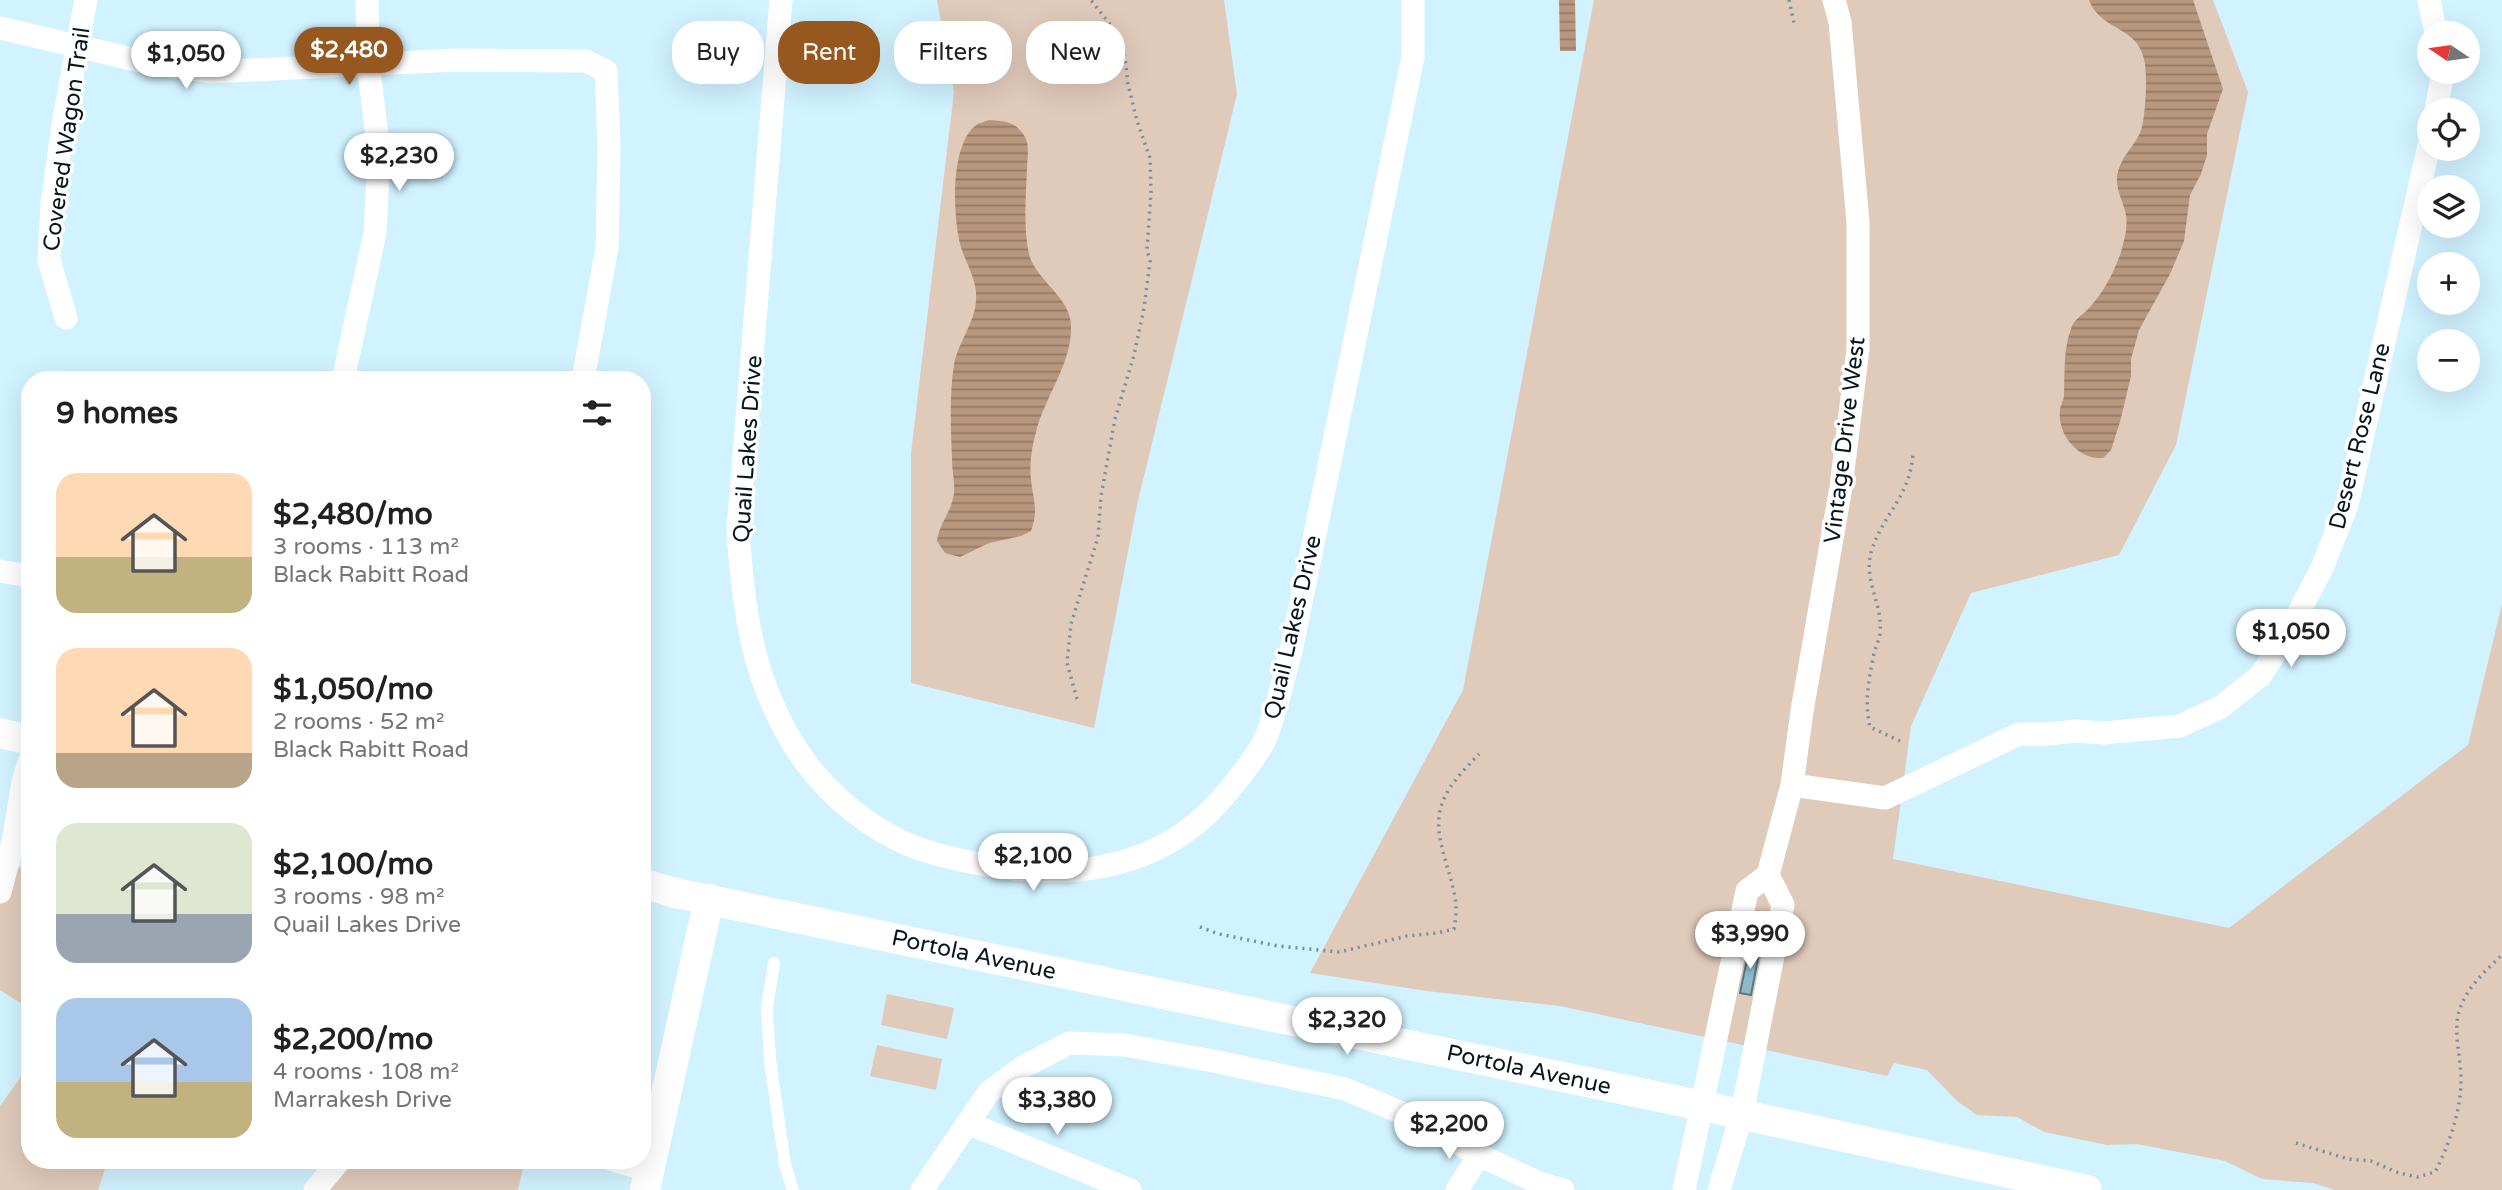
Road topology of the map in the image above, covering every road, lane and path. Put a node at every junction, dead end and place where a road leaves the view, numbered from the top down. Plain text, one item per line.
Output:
1 (86, 0) edge
2 (368, 0) edge
3 (781, 0) edge
4 (1091, 0) edge
5 (1413, 0) edge
6 (1789, 0) edge
7 (1834, 0) edge
8 (2429, 0) edge
9 (2433, 21) edge
10 (1794, 23) dead end
11 (0, 28) edge
12 (76, 45) junction
13 (368, 64) junction
14 (2425, 161) edge
15 (66, 318) dead end
16 (345, 371) edge
17 (585, 371) edge
18 (1913, 451) dead end
19 (0, 571) edge
20 (21, 574) edge
21 (1077, 699) dead end
22 (0, 733) edge
23 (21, 738) edge
24 (1900, 741) dead end
25 (1479, 754) dead end
26 (1792, 785) junction
27 (21, 794) edge
28 (1769, 875) junction
29 (651, 885) edge
30 (0, 892) edge
31 (709, 899) junction
32 (1200, 927) dead end
33 (2502, 954) edge
34 (774, 962) dead end
35 (1703, 1106) junction
36 (1742, 1114) junction
37 (968, 1124) junction
38 (2296, 1143) dead end
39 (1479, 1155) junction
40 (651, 1166) edge
41 (333, 1169) edge
42 (629, 1169) edge
43 (648, 1180) edge
44 (316, 1190) edge
45 (793, 1190) edge
46 (922, 1190) edge
47 (1130, 1190) edge
48 (1457, 1190) edge
49 (1562, 1190) edge
50 (1684, 1190) edge
51 (1719, 1190) edge
52 (2087, 1190) edge

1 - 12 street, Covered Wagon Trail
2 - 13 street
3 - 5 street, Quail Lakes Drive
4 - 21 path
6 - 10 path
7 - 26 street, Vintage Drive West
8 - 9 street
11 - 12 street
12 - 13 street
12 - 15 street, Covered Wagon Trail
13 - 16 street
13 - 17 street
14 - 26 street, Desert Rose Lane
18 - 24 path
19 - 20 street
22 - 23 street
25 - 32 path
26 - 28 street, Vintage Drive West
27 - 30 street
28 - 35 street
28 - 36 street
29 - 31 street, Portola Avenue
31 - 35 street, Portola Avenue
31 - 40 street
33 - 38 path
34 - 45 lane
35 - 36 street, Portola Avenue
35 - 50 street
36 - 51 street
36 - 52 street, Portola Avenue
37 - 39 street
37 - 46 street
37 - 47 street
39 - 48 street
39 - 49 street
41 - 44 street
42 - 43 street

